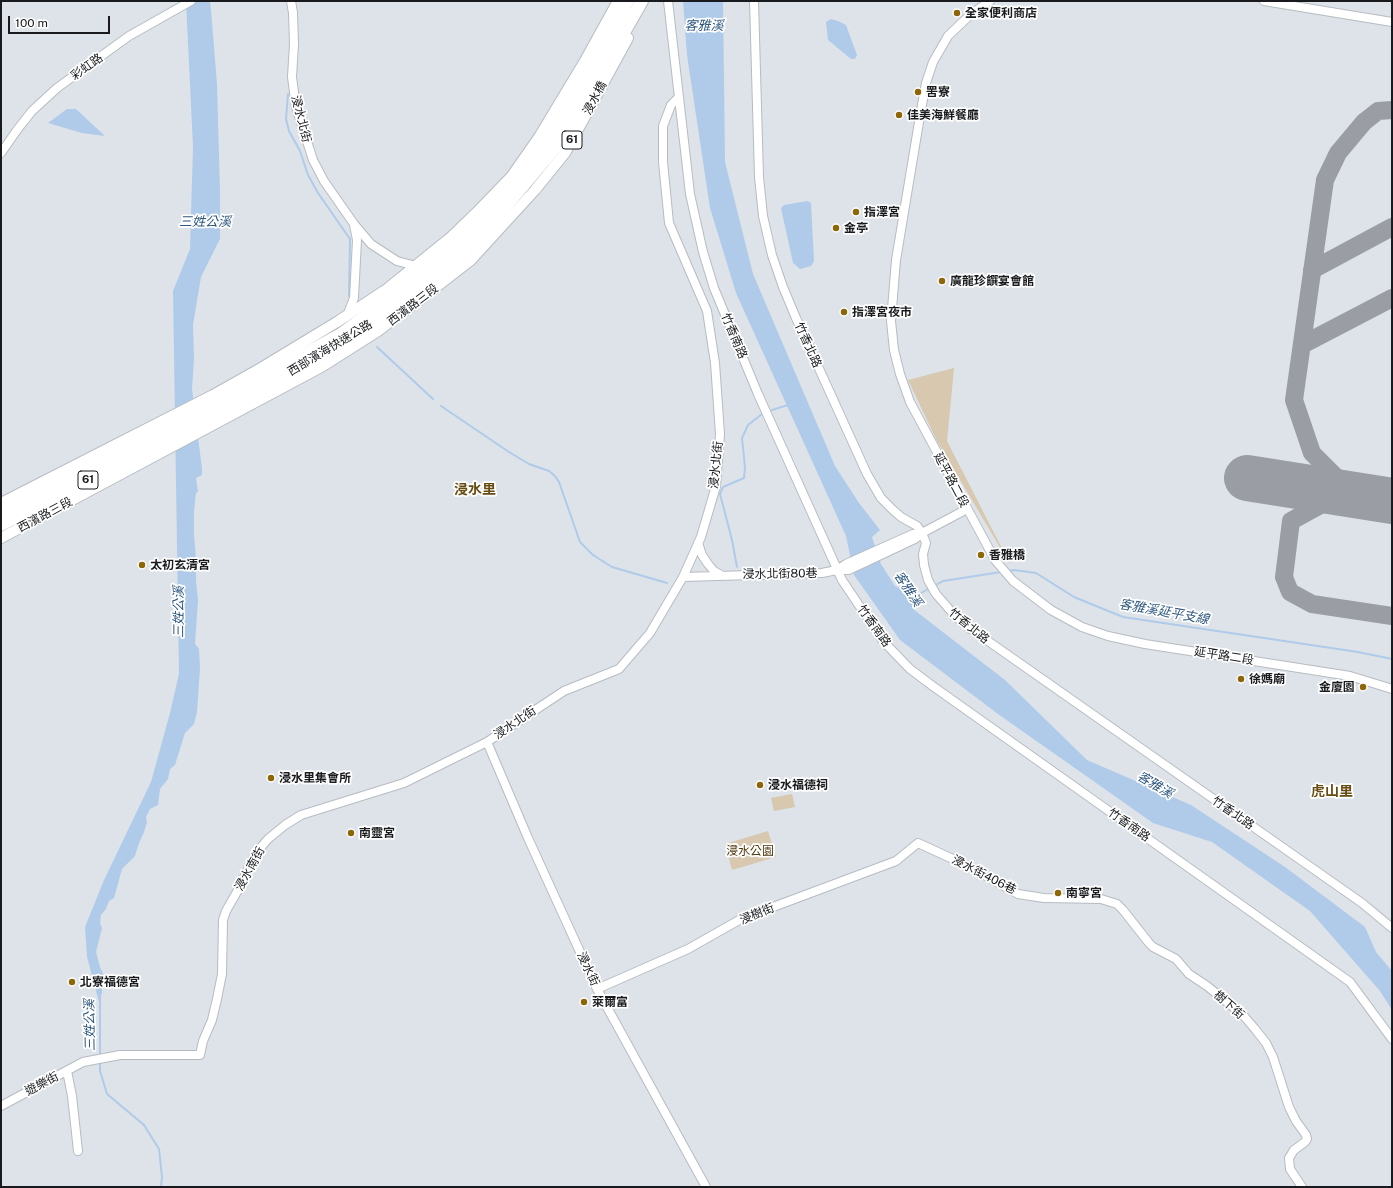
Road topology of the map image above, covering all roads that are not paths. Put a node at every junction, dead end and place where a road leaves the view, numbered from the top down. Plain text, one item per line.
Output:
1 (191, 1) edge
2 (291, 1) edge
3 (618, 1) edge
4 (628, 1) edge
5 (642, 1) edge
6 (648, 1) edge
7 (668, 1) edge
8 (754, 1) edge
9 (990, 1) edge
10 (1264, 1) edge
11 (1392, 22) edge
12 (679, 97) junction
13 (1, 153) edge
14 (354, 224) junction
15 (460, 249) junction
16 (416, 266) junction
17 (347, 316) junction
18 (206, 418) junction
19 (174, 430) junction
20 (113, 456) junction
21 (1, 504) edge
22 (967, 509) junction
23 (1, 514) edge
24 (1, 526) edge
25 (922, 533) junction
26 (1, 538) edge
27 (698, 543) junction
28 (837, 570) junction
29 (722, 575) junction
30 (683, 577) junction
31 (1392, 689) edge
32 (486, 742) junction
33 (918, 843) joint
34 (1052, 898) joint
35 (1392, 928) edge
36 (597, 989) junction
37 (1392, 1040) edge
38 (120, 1055) joint
39 (67, 1071) junction
40 (1, 1106) edge
41 (78, 1151) dead end
42 (706, 1187) edge
43 (1302, 1187) edge

1 - 13 street, 彩虹路
2 - 14 street, 浸水北街
3 - 15 main road, 61
4 - 15 highway, 浸水橋 / 61
5 - 15 highway, 浸水橋 / 61
6 - 15 main road, 浸水橋 / 61
7 - 12 street, 竹香南路
8 - 25 street, 竹香北路
9 - 22 street, 延平路二段
10 - 11 street
12 - 27 street, 浸水北街
12 - 28 street, 竹香南路
14 - 16 street, 浸水北街
14 - 17 street, 浸水北街
15 - 16 main road, 61
15 - 18 highway, 西部濱海快速公路 / 61
15 - 18 main road, 西濱路三段 / 61
16 - 17 main road, 61
17 - 19 main road, 61
18 - 19 highway, 61
18 - 19 main road, 61
19 - 20 highway, 61
19 - 21 main road, 61
19 - 24 highway, 61
19 - 26 main road, 西濱路三段 / 61
20 - 21 highway
20 - 23 highway, 61
22 - 25 street
22 - 31 street, 延平路二段
25 - 28 street
25 - 35 street, 竹香北路
27 - 29 street
27 - 30 street, 浸水北街
28 - 29 street, 浸水北街80巷
28 - 37 street, 竹香南路
29 - 30 street, 浸水北街80巷
30 - 32 street, 浸水北街
32 - 36 street, 浸水街
32 - 38 street, 浸水南街
33 - 34 street, 浸水街406巷
33 - 36 street, 浸樹街
34 - 43 street, 樹下街
36 - 42 street, 浸水街
38 - 39 street, 遊樂街
39 - 40 street, 遊樂街
39 - 41 street

